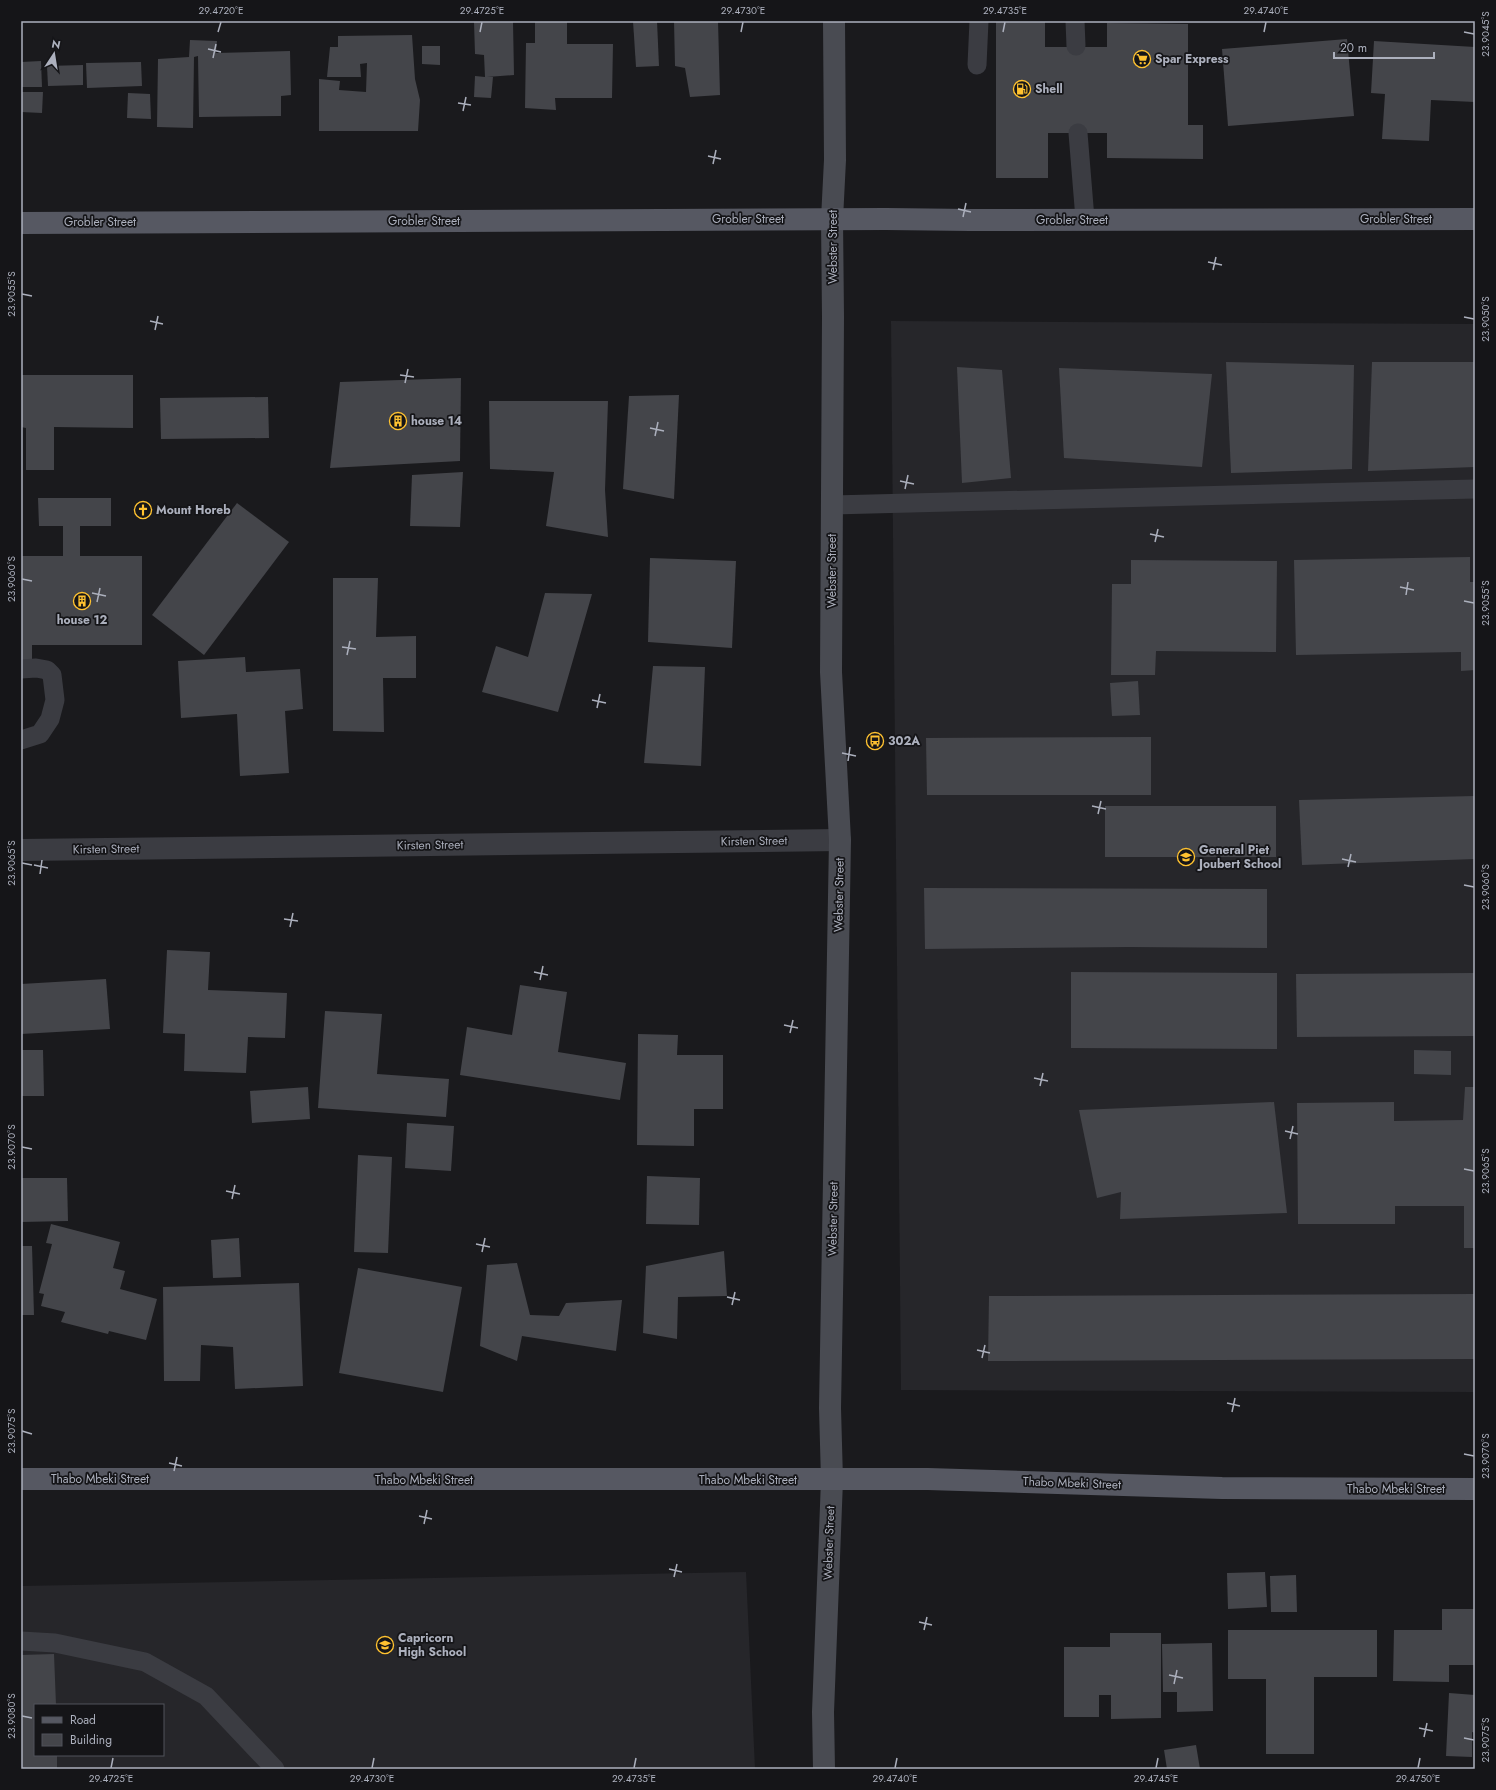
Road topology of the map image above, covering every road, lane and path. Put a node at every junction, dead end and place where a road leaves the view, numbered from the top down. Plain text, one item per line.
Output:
1 (834, 21) edge
2 (978, 21) edge
3 (1075, 21) edge
4 (1076, 46) dead end
5 (977, 65) dead end
6 (1078, 133) dead end
7 (832, 219) junction
8 (1085, 219) junction
9 (1475, 219) edge
10 (21, 223) edge
11 (1475, 489) edge
12 (832, 504) junction
13 (21, 669) edge
14 (21, 740) edge
15 (840, 840) junction
16 (21, 850) edge
17 (21, 1479) edge
18 (832, 1480) junction
19 (1475, 1489) edge
20 (21, 1641) edge
21 (275, 1769) edge
22 (824, 1769) edge

1 - 7 street, Webster Street
2 - 5 lane
3 - 4 lane
6 - 8 lane
7 - 8 main road, Grobler Street
7 - 10 main road, Grobler Street
7 - 12 street, Webster Street
8 - 9 main road, Grobler Street
11 - 12 lane
12 - 15 street, Webster Street
13 - 14 lane
15 - 16 street, Kirsten Street
15 - 18 street, Webster Street
17 - 18 main road, Thabo Mbeki Street
18 - 19 main road, Thabo Mbeki Street
18 - 22 street, Webster Street
20 - 21 lane

